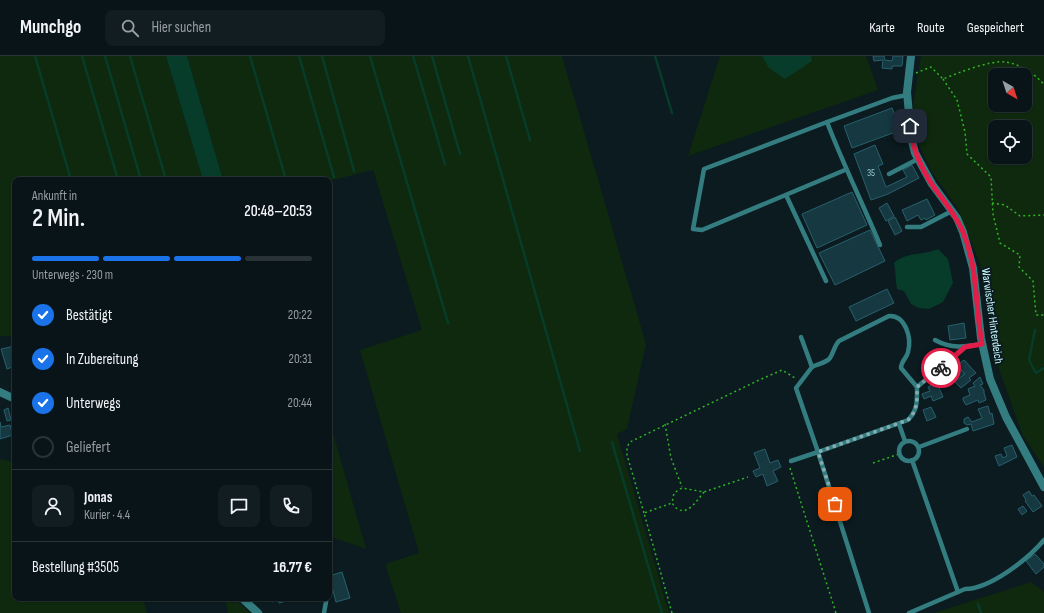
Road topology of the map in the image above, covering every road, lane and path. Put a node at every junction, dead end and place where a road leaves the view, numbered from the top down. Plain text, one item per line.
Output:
1 (911, 56) edge
2 (909, 76) junction
3 (943, 79) junction
4 (1044, 85) edge
5 (907, 96) junction
6 (827, 122) junction
7 (918, 159) junction
8 (846, 170) junction
9 (889, 174) dead end
10 (786, 195) junction
11 (992, 203) junction
12 (952, 211) junction
13 (1044, 215) edge
14 (907, 227) dead end
15 (880, 245) dead end
16 (826, 281) dead end
17 (1044, 315) edge
18 (801, 337) dead end
19 (936, 340) dead end
20 (982, 344) junction
21 (965, 347) junction
22 (812, 367) junction
23 (800, 382) junction
24 (917, 387) junction
25 (0, 392) edge
26 (12, 398) edge
27 (665, 424) junction
28 (899, 424) junction
29 (967, 429) dead end
30 (905, 441) junction
31 (919, 447) junction
32 (818, 452) junction
33 (899, 454) junction
34 (912, 460) junction
35 (791, 461) joint
36 (874, 463) dead end
37 (748, 477) dead end
38 (1044, 487) edge
39 (682, 488) junction
40 (704, 492) junction
41 (672, 503) junction
42 (644, 513) junction
43 (1044, 540) edge
44 (958, 592) junction
45 (245, 601) edge
46 (326, 601) edge
47 (258, 613) edge
48 (324, 613) edge
49 (672, 613) edge
50 (836, 613) edge
51 (869, 613) edge
52 (910, 613) edge

1 - 2 street, Warwischer Hinterdeich
2 - 3 path
2 - 5 street, Warwischer Hinterdeich
3 - 4 path
3 - 11 path
5 - 6 lane
5 - 7 street, Warwischer Hinterdeich
6 - 8 lane
6 - 10 lane
7 - 9 lane
7 - 12 street, Warwischer Hinterdeich
8 - 10 lane
8 - 15 lane
10 - 16 lane
11 - 13 path
11 - 17 path
12 - 14 lane
12 - 20 street, Warwischer Hinterdeich
18 - 22 lane
19 - 21 lane
20 - 21 lane
20 - 38 street, Warwischer Hinterdeich
21 - 24 lane
22 - 23 lane
22 - 24 lane
23 - 27 path
23 - 32 lane
24 - 28 lane
25 - 26 street
27 - 39 path
27 - 42 path
28 - 30 lane
28 - 32 lane
29 - 31 lane
30 - 31 lane
30 - 33 lane
31 - 34 lane
32 - 35 lane
32 - 51 lane
33 - 34 lane
33 - 36 path
34 - 44 lane
35 - 50 path
37 - 40 path
39 - 40 path
39 - 41 path
40 - 41 path
41 - 42 path
42 - 49 path
43 - 44 lane
44 - 52 lane
45 - 47 street
46 - 48 lane

